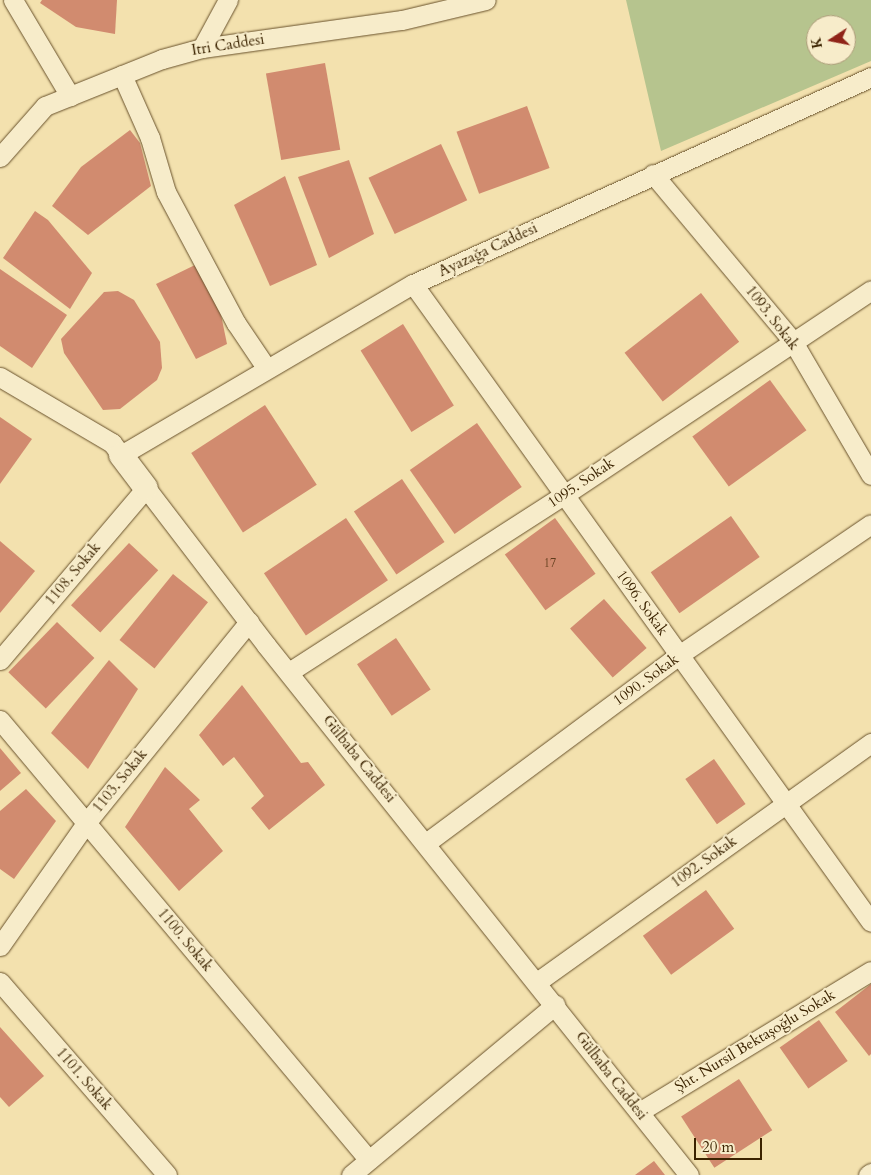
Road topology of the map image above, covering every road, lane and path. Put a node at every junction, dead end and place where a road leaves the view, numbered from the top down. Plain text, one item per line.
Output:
1 (13, 0) edge
2 (228, 0) edge
3 (486, 0) edge
4 (202, 48) junction
5 (122, 75) junction
6 (871, 76) edge
7 (70, 96) junction
8 (0, 157) edge
9 (653, 174) junction
10 (413, 284) junction
11 (871, 290) edge
12 (792, 340) junction
13 (267, 370) junction
14 (0, 377) edge
15 (121, 455) junction
16 (871, 475) edge
17 (146, 488) junction
18 (564, 495) junction
19 (871, 524) edge
20 (249, 622) junction
21 (679, 655) junction
22 (0, 660) edge
23 (288, 672) junction
24 (0, 720) edge
25 (871, 743) edge
26 (786, 803) junction
27 (86, 823) junction
28 (426, 843) junction
29 (871, 922) edge
30 (0, 946) edge
31 (871, 971) edge
32 (0, 982) edge
33 (538, 982) junction
34 (555, 1005) junction
35 (639, 1112) junction
36 (369, 1160) junction
37 (167, 1175) edge
38 (351, 1175) edge
39 (689, 1175) edge

1 - 7 street
2 - 4 street
3 - 4 street, Itri Caddesi
4 - 5 street, Itri Caddesi
5 - 7 street, Itri Caddesi
5 - 13 street
6 - 9 street, Ayazağa Caddesi
7 - 8 street, Itri Caddesi
9 - 10 street, Ayazağa Caddesi
9 - 12 street, 1093. Sokak
10 - 13 street, Ayazağa Caddesi
10 - 18 street, 1096. Sokak
11 - 12 street, 1095. Sokak
12 - 16 street, 1093. Sokak
12 - 18 street, 1095. Sokak
13 - 15 street, Ayazağa Caddesi
14 - 15 street, Gülbaba Caddesi
15 - 17 street, Gülbaba Caddesi
17 - 20 street, Gülbaba Caddesi
17 - 22 street, 1108. Sokak
18 - 21 street, 1096. Sokak
18 - 23 street, 1095. Sokak
19 - 21 street, 1090. Sokak
20 - 23 street, Gülbaba Caddesi
20 - 27 street, 1103. Sokak
21 - 26 street, 1096. Sokak
21 - 28 street, 1090. Sokak
23 - 28 street, Gülbaba Caddesi
24 - 27 street, 1100. Sokak
25 - 26 street, 1092. Sokak
26 - 29 street, 1096. Sokak
26 - 33 street, 1092. Sokak
27 - 30 street, 1103. Sokak
27 - 36 street, 1100. Sokak
28 - 33 street, Gülbaba Caddesi
31 - 35 street, Şht. Nursil Bektaşoğlu Sokak
32 - 37 street, 1101. Sokak
33 - 34 street, Gülbaba Caddesi
34 - 35 street, Gülbaba Caddesi
34 - 36 street
35 - 39 street, Gülbaba Caddesi
36 - 38 street

